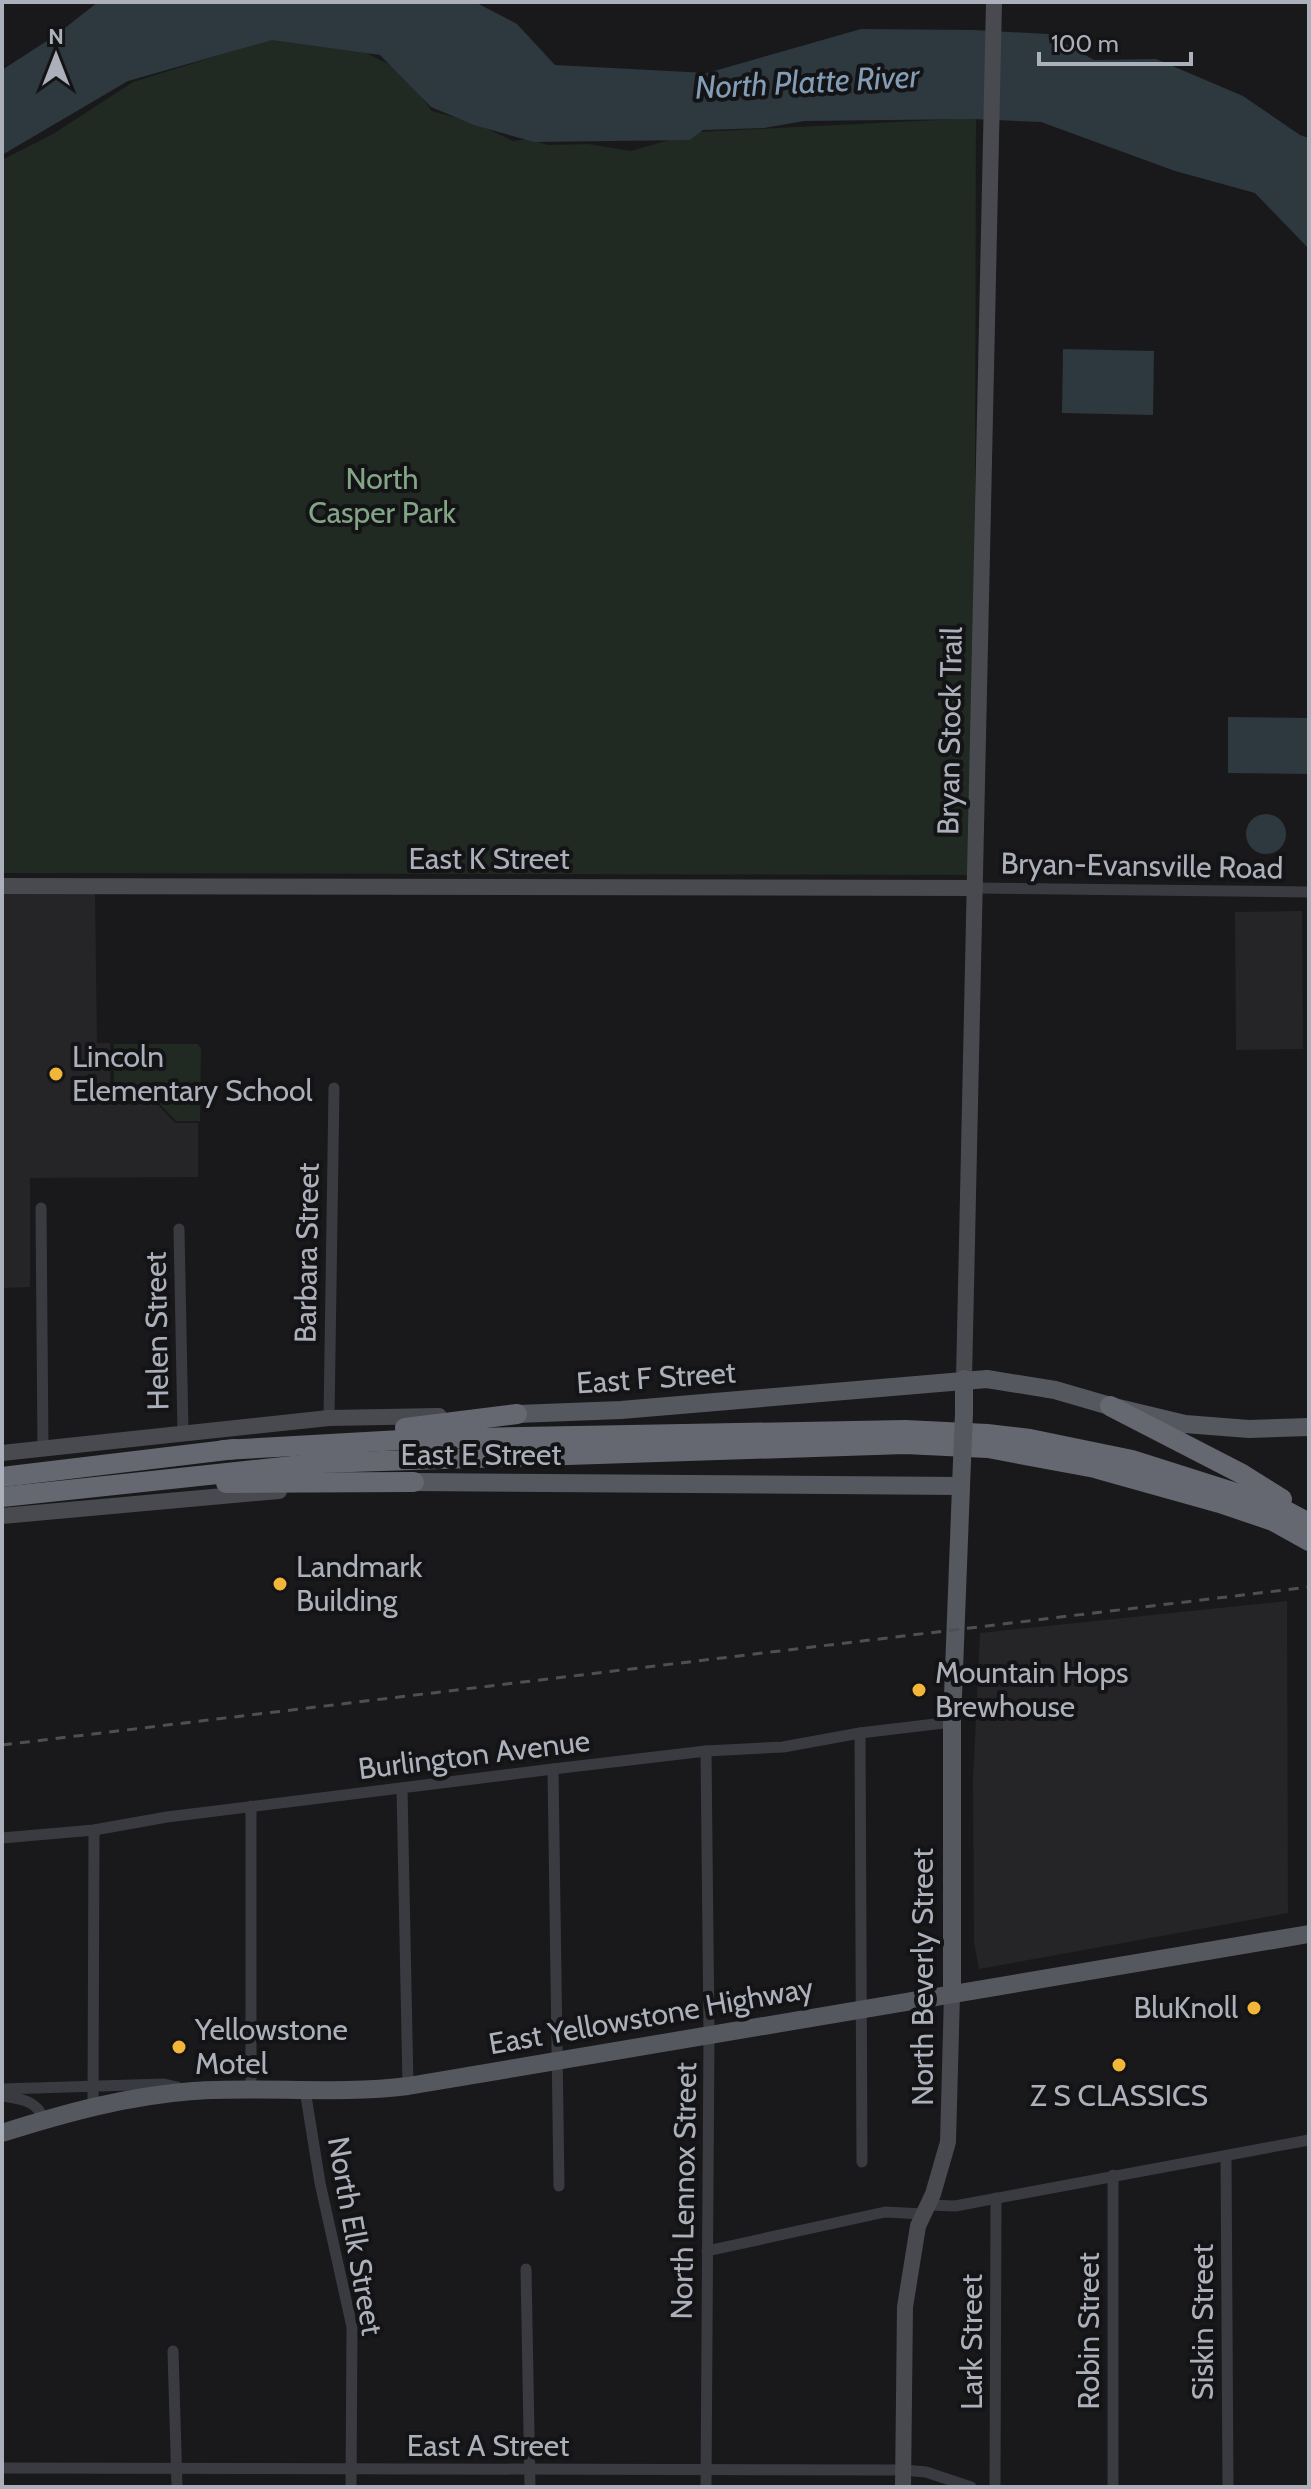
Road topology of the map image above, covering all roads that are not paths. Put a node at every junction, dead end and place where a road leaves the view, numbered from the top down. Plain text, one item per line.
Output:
1 (994, 4) edge
2 (2, 886) edge
3 (975, 888) junction
4 (1309, 892) edge
5 (334, 1088) dead end
6 (41, 1208) dead end
7 (179, 1229) dead end
8 (964, 1379) junction
9 (1110, 1406) junction
10 (517, 1414) junction
11 (329, 1418) junction
12 (1309, 1427) edge
13 (183, 1432) junction
14 (43, 1449) junction
15 (223, 1450) junction
16 (2, 1453) edge
17 (962, 1461) joint
18 (2, 1477) edge
19 (146, 1480) junction
20 (414, 1482) junction
21 (961, 1486) junction
22 (2, 1497) edge
23 (2, 1516) edge
24 (1309, 1516) edge
25 (1309, 1523) edge
26 (1309, 1541) edge
27 (952, 1722) junction
28 (860, 1733) junction
29 (706, 1751) junction
30 (553, 1769) junction
31 (402, 1788) junction
32 (251, 1806) junction
33 (94, 1830) junction
34 (2, 1838) edge
35 (1309, 1934) edge
36 (952, 1994) junction
37 (861, 2007) junction
38 (709, 2034) junction
39 (559, 2060) junction
40 (408, 2086) junction
41 (92, 2087) junction
42 (2, 2089) edge
43 (251, 2089) junction
44 (305, 2090) junction
45 (193, 2091) junction
46 (2, 2096) edge
47 (93, 2106) junction
48 (44, 2120) junction
49 (2, 2133) edge
50 (1309, 2140) edge
51 (1226, 2156) junction
52 (862, 2162) dead end
53 (1113, 2175) junction
54 (559, 2186) dead end
55 (996, 2198) junction
56 (926, 2209) junction
57 (707, 2251) junction
58 (526, 2269) dead end
59 (173, 2351) dead end
60 (2, 2468) edge
61 (178, 2469) junction
62 (351, 2469) junction
63 (530, 2471) junction
64 (707, 2471) junction
65 (903, 2479) edge
66 (177, 2487) edge
67 (351, 2487) edge
68 (530, 2487) edge
69 (706, 2487) edge
70 (971, 2487) edge
71 (995, 2487) edge
72 (1113, 2487) edge
73 (1228, 2487) edge

1 - 3 main road, Bryan Stock Trail
2 - 3 main road, East K Street
3 - 4 street, Bryan-Evansville Road
3 - 8 main road, Bryan Stock Trail
5 - 11 street, Barbara Street
6 - 14 street
7 - 13 street, Helen Street
8 - 9 main road, East F Street
8 - 10 main road, East F Street
8 - 17 main road, Bryan Stock Trail, bridge
9 - 12 main road, East F Street
9 - 24 highway
10 - 11 main road, East F Street
10 - 15 highway
11 - 13 main road, East F Street
13 - 14 main road, East F Street
14 - 16 main road, East F Street
15 - 18 highway
15 - 25 highway
17 - 21 main road, North Beverly Street
19 - 20 highway
19 - 22 highway
19 - 26 highway
20 - 21 main road, East E Street
20 - 23 main road, East E Street
21 - 27 main road, North Beverly Street
27 - 28 street, Burlington Avenue
27 - 36 main road, North Beverly Street
28 - 29 street, Burlington Avenue
28 - 37 street
29 - 30 street, Burlington Avenue
29 - 38 street, North Lennox Street
30 - 31 street, Burlington Avenue
30 - 39 street
31 - 32 street, Burlington Avenue
31 - 40 street
32 - 33 street, Burlington Avenue
32 - 43 street
33 - 34 street, Burlington Avenue
33 - 41 street
35 - 36 main road, East Yellowstone Highway
36 - 37 main road, East Yellowstone Highway
36 - 56 main road, North Beverly Street
37 - 38 main road, East Yellowstone Highway
37 - 52 street
38 - 39 main road, East Yellowstone Highway
38 - 57 street, North Lennox Street
39 - 40 main road, East Yellowstone Highway
39 - 54 street
40 - 44 main road, East Yellowstone Highway
41 - 42 street
41 - 45 street
41 - 47 street
43 - 44 main road, East Yellowstone Highway
43 - 45 main road, East Yellowstone Highway
44 - 62 street, North Elk Street
45 - 47 main road, East Yellowstone Highway
46 - 48 street
47 - 48 main road, East Yellowstone Highway
48 - 49 main road, East Yellowstone Highway
50 - 51 street
51 - 53 street
51 - 73 street, Siskin Street
53 - 55 street
53 - 72 street, Robin Street
55 - 56 street
55 - 71 street, Lark Street
56 - 57 street
56 - 65 main road, North Beverly Street
57 - 64 street, North Lennox Street
58 - 63 street
59 - 61 street
60 - 61 street, East A Street
61 - 62 street, East A Street
61 - 66 street
62 - 63 street, East A Street
62 - 67 street, North Elk Street
63 - 64 street, East A Street
63 - 68 street
64 - 65 street, East A Street
64 - 69 street, North Lennox Street
65 - 70 street, East A Street

